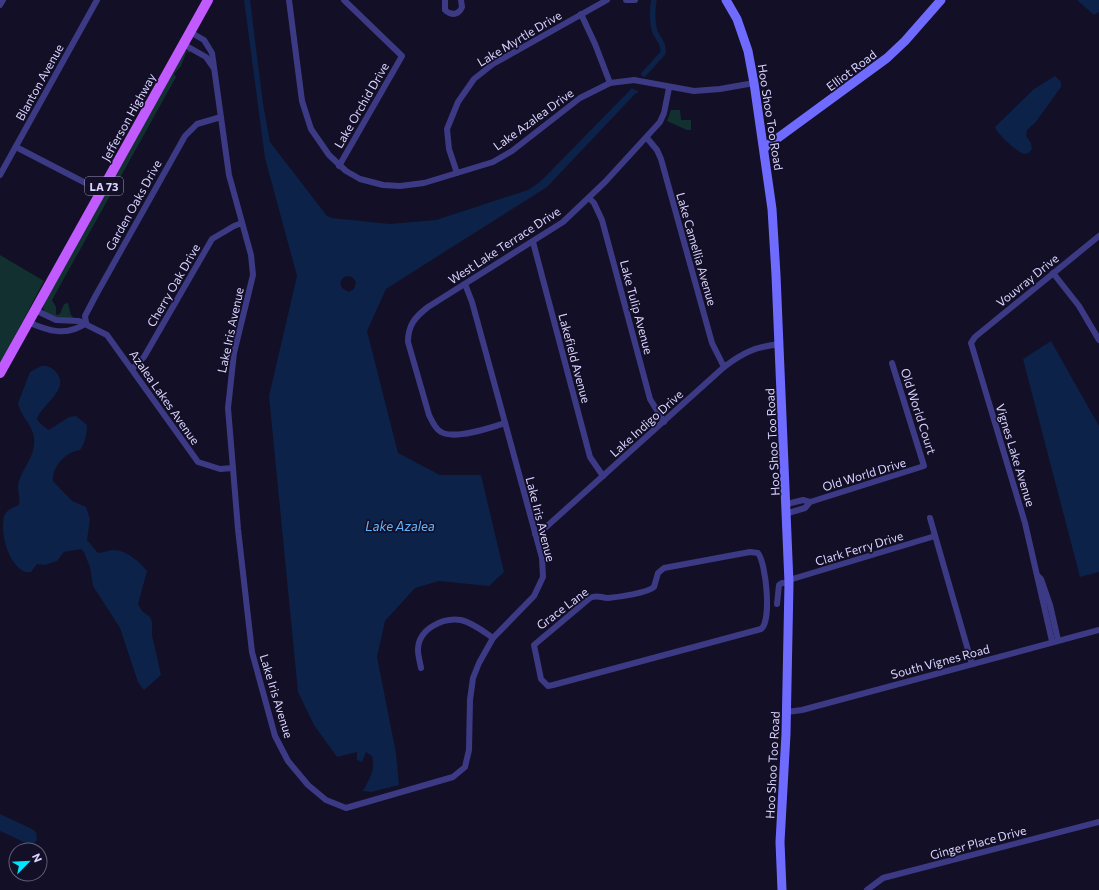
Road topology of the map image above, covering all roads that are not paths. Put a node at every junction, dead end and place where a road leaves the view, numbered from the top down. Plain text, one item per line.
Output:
1 (3, 0) edge
2 (97, 0) edge
3 (208, 0) edge
4 (289, 0) edge
5 (344, 0) edge
6 (445, 0) edge
7 (461, 0) edge
8 (611, 0) edge
9 (626, 0) edge
10 (635, 0) edge
11 (726, 0) edge
12 (941, 0) edge
13 (605, 1) edge
14 (0, 5) edge
15 (580, 14) junction
16 (190, 32) junction
17 (184, 44) junction
18 (213, 68) junction
19 (610, 83) junction
20 (754, 83) junction
21 (669, 88) junction
22 (221, 117) junction
23 (647, 138) junction
24 (16, 147) junction
25 (764, 148) junction
26 (339, 166) junction
27 (457, 173) junction
28 (0, 175) edge
29 (101, 191) junction
30 (589, 198) junction
31 (242, 223) junction
32 (1099, 236) edge
33 (533, 242) junction
34 (1053, 273) junction
35 (465, 284) junction
36 (36, 310) junction
37 (28, 322) junction
38 (86, 323) junction
39 (1099, 340) edge
40 (971, 342) joint
41 (780, 344) junction
42 (892, 363) dead end
43 (724, 367) junction
44 (132, 369) junction
45 (0, 373) edge
46 (664, 422) junction
47 (505, 423) junction
48 (924, 466) joint
49 (232, 468) junction
50 (602, 476) junction
51 (787, 509) junction
52 (930, 518) dead end
53 (535, 534) junction
54 (935, 536) junction
55 (789, 582) junction
56 (767, 604) junction
57 (777, 604) junction
58 (789, 604) junction
59 (1099, 630) edge
60 (493, 638) junction
61 (1055, 640) junction
62 (972, 664) junction
63 (421, 668) dead end
64 (787, 712) junction
65 (1099, 822) edge
66 (782, 890) edge
67 (866, 890) edge

1 - 14 street
2 - 24 street, Blanton Avenue
3 - 16 main road, Jefferson Highway / LA 73
4 - 26 street, Lake Azalea Drive
5 - 26 street, Lake Orchid Drive
6 - 7 street
8 - 13 street, Lake Myrtle Drive
9 - 10 street
11 - 20 street, Hoo Shoo Too Road
12 - 25 street, Elliot Road
13 - 15 street, Lake Myrtle Drive
15 - 19 street
15 - 27 street, Lake Myrtle Drive
16 - 17 main road, Jefferson Highway / LA 73
16 - 18 street, Lake Iris Avenue
17 - 18 street
17 - 29 main road, Jefferson Highway / LA 73
18 - 22 street, Lake Iris Avenue
19 - 21 street, Lake Azalea Drive
19 - 27 street, Lake Azalea Drive
20 - 21 street, Lake Azalea Drive
20 - 25 street, Hoo Shoo Too Road
21 - 23 street, West Lake Terrace Drive
22 - 31 street, Lake Iris Avenue
22 - 38 street, Garden Oaks Drive
23 - 30 street, West Lake Terrace Drive
23 - 43 street, Lake Camellia Avenue
24 - 28 street, Blanton Avenue
24 - 29 street
25 - 41 street, Hoo Shoo Too Road
26 - 27 street, Lake Azalea Drive
29 - 36 main road, Jefferson Highway / LA 73
30 - 33 street, West Lake Terrace Drive
30 - 46 street, Lake Tulip Avenue
31 - 44 street, Cherry Oak Drive
31 - 49 street, Lake Iris Avenue
32 - 34 street, Vouvray Drive
33 - 35 street, West Lake Terrace Drive
33 - 50 street, Lakefield Avenue
34 - 39 street
34 - 40 street, Vouvray Drive
35 - 47 street, Lake Iris Avenue
35 - 47 street, West Lake Terrace Drive
36 - 37 main road, Jefferson Highway / LA 73
36 - 38 street, Azalea Lakes Avenue
37 - 38 street
37 - 45 main road, Jefferson Highway / LA 73
38 - 44 street, Azalea Lakes Avenue
40 - 61 street, Vignes Lake Avenue
41 - 43 street, Lake Indigo Drive
41 - 51 street, Hoo Shoo Too Road
42 - 48 street, Old World Court
43 - 46 street, Lake Indigo Drive
44 - 49 street, Azalea Lakes Avenue
46 - 50 street, Lake Indigo Drive
47 - 53 street, Lake Iris Avenue
48 - 51 street, Old World Drive
49 - 60 street, Lake Iris Avenue
50 - 53 street, Lake Indigo Drive
51 - 55 street, Hoo Shoo Too Road
52 - 54 street
53 - 60 street, Lake Iris Avenue
54 - 55 street, Clark Ferry Drive
54 - 62 street
55 - 57 street
55 - 58 street, Hoo Shoo Too Road
56 - 56 street, Grace Lane
56 - 57 street
57 - 58 street
58 - 64 street, Hoo Shoo Too Road
59 - 61 street, South Vignes Road
60 - 63 street
61 - 62 street, South Vignes Road
62 - 64 street, South Vignes Road
64 - 66 street, Hoo Shoo Too Road
65 - 67 street, Ginger Place Drive

